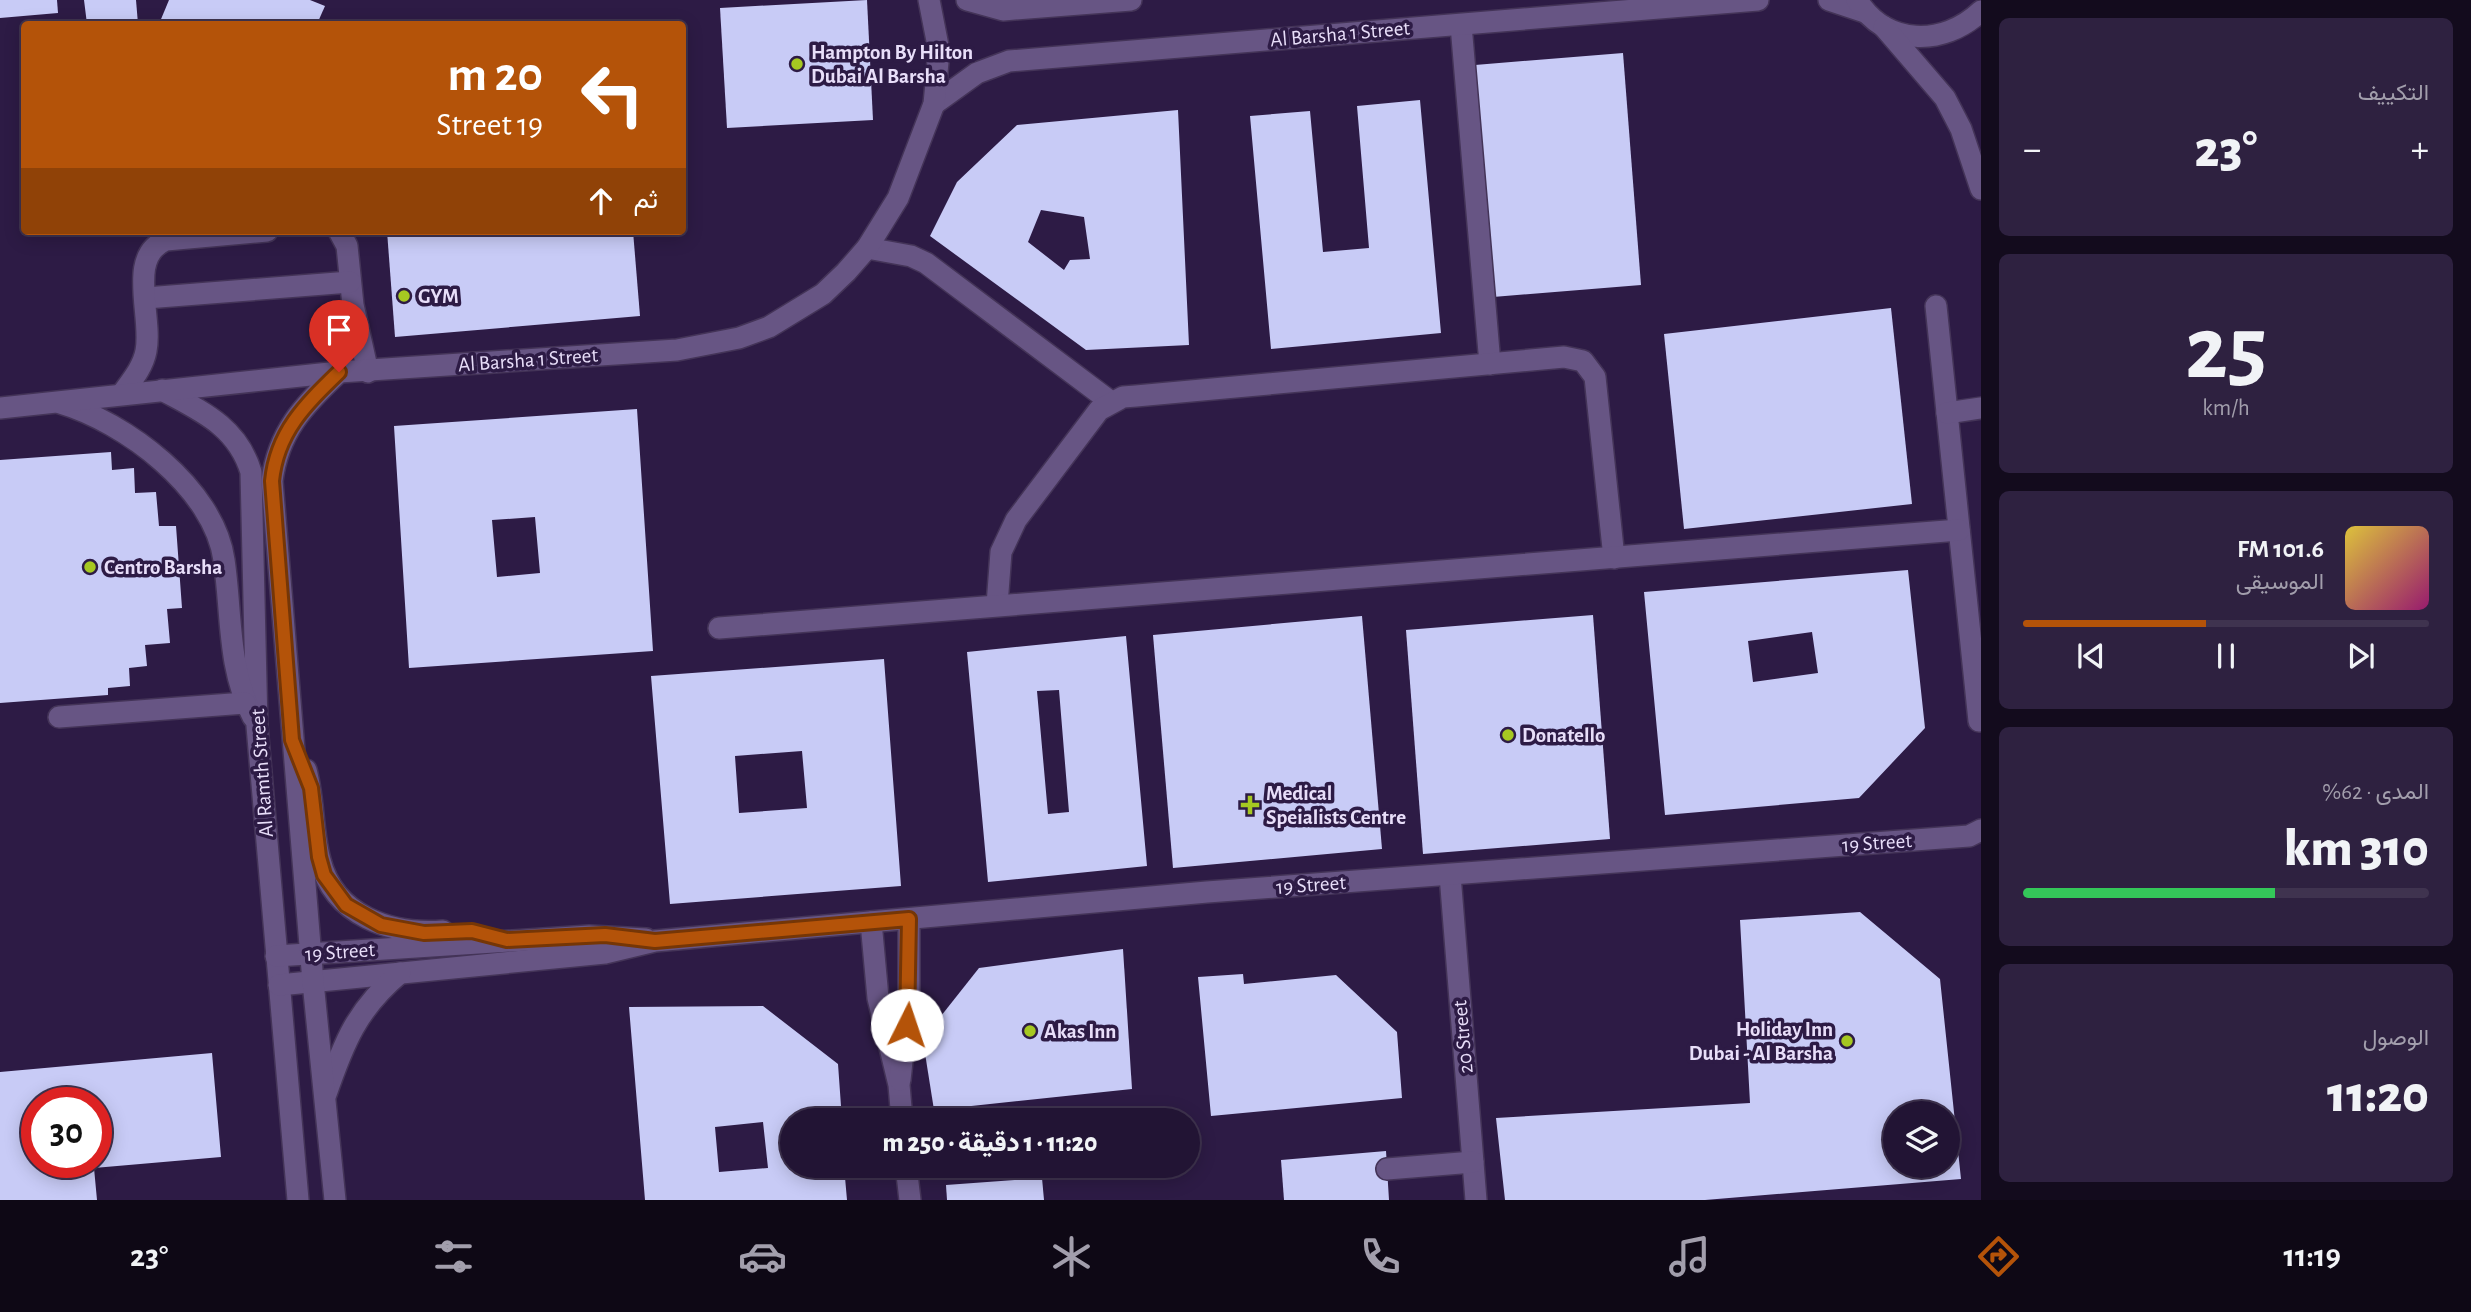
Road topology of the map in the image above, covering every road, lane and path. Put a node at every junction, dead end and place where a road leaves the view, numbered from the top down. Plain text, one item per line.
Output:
1 (929, 0) edge
2 (967, 0) edge
3 (1131, 0) edge
4 (1758, 0) edge
5 (1829, 0) edge
6 (1861, 6) edge
7 (1981, 11) edge
8 (1461, 25) junction
9 (1884, 27) junction
10 (934, 104) junction
11 (1981, 189) edge
12 (231, 235) edge
13 (341, 235) edge
14 (867, 248) junction
15 (350, 282) junction
16 (146, 298) junction
17 (1936, 306) dead end
18 (1490, 363) junction
19 (339, 372) junction
20 (368, 372) junction
21 (162, 390) junction
22 (122, 394) junction
23 (55, 402) junction
24 (1111, 402) junction
25 (0, 408) edge
26 (1981, 408) edge
27 (1947, 412) junction
28 (1959, 530) junction
29 (1614, 558) junction
30 (997, 605) junction
31 (719, 628) dead end
32 (244, 698) junction
33 (60, 713) dead end
34 (1979, 721) edge
35 (257, 726) junction
36 (292, 740) junction
37 (1977, 836) edge
38 (1450, 875) junction
39 (909, 919) junction
40 (871, 922) junction
41 (507, 940) junction
42 (655, 941) junction
43 (310, 953) junction
44 (276, 956) junction
45 (400, 973) junction
46 (313, 982) junction
47 (279, 985) junction
48 (899, 1085) junction
49 (324, 1099) junction
50 (901, 1108) edge
51 (1473, 1162) junction
52 (1387, 1169) dead end
53 (907, 1178) edge
54 (298, 1200) edge
55 (335, 1200) edge
56 (909, 1200) edge
57 (1476, 1200) edge

1 - 10 street, Al Barsha 1 Street
2 - 3 street
4 - 8 street, Al Barsha 1 Street
5 - 6 street
6 - 9 street
7 - 9 street
8 - 10 street, Al Barsha 1 Street
8 - 18 street
9 - 11 street
10 - 14 street, Al Barsha 1 Street
12 - 16 street
13 - 15 street
14 - 20 street, Al Barsha 1 Street
14 - 24 street
15 - 16 street
15 - 20 street
16 - 22 street
17 - 27 street
18 - 24 street
18 - 29 street
19 - 20 street, Al Barsha 1 Street
19 - 21 street, Al Barsha 1 Street
19 - 36 street, Al Ramth Street
21 - 22 street, Al Barsha 1 Street
21 - 35 street, Al Ramth Street
22 - 23 street, Al Barsha 1 Street
23 - 25 street, Al Barsha 1 Street
23 - 32 street
24 - 30 street
26 - 27 street
27 - 28 street
28 - 29 street
28 - 34 street
29 - 30 street
30 - 31 street
32 - 33 street
32 - 35 street
35 - 44 street, Al Ramth Street
36 - 41 street
36 - 43 street, Al Ramth Street
37 - 38 street, 19 Street
38 - 39 street, 19 Street
38 - 51 street, 20 Street
39 - 40 street, 19 Street
39 - 48 street
40 - 42 street, 19 Street
40 - 48 street
41 - 42 street, 19 Street
41 - 43 street, 19 Street
42 - 45 street, 19 Street
43 - 44 street, 19 Street
43 - 46 street, Al Ramth Street
44 - 47 street, Al Ramth Street
45 - 46 street, 19 Street
45 - 49 street
46 - 47 street, 19 Street
46 - 49 street, Al Ramth Street
47 - 54 street, Al Ramth Street
48 - 50 street
49 - 55 street, Al Ramth Street
51 - 52 street
51 - 57 street, 20 Street
53 - 56 street

